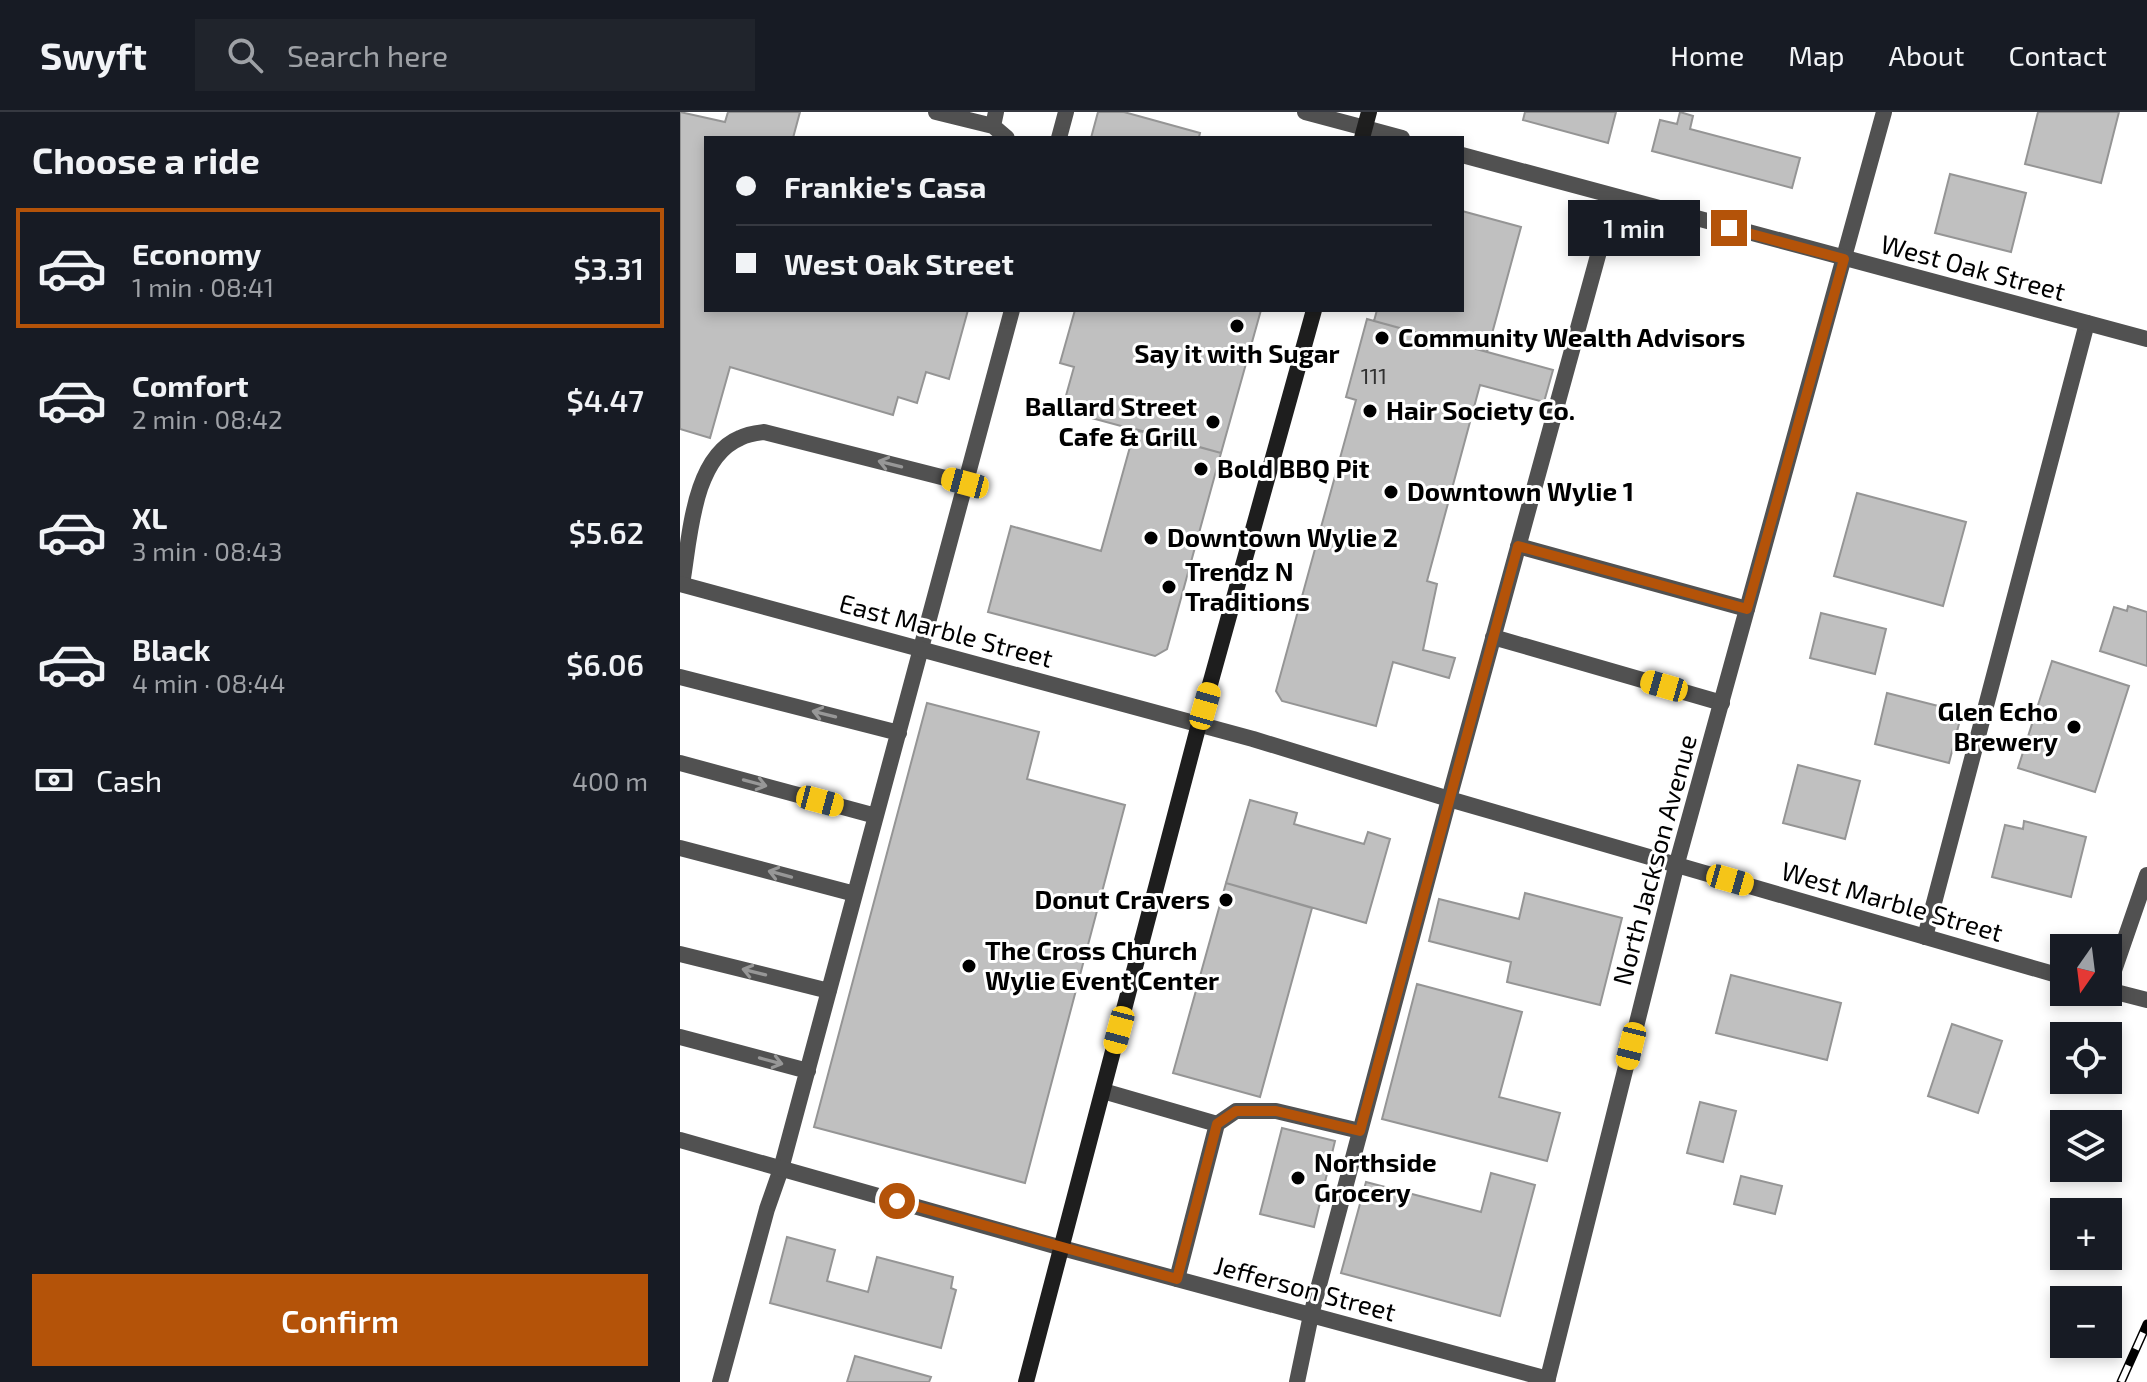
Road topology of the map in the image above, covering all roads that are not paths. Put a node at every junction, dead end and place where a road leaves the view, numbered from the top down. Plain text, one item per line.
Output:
1 (936, 112) edge
2 (1066, 112) edge
3 (1305, 112) edge
4 (1884, 112) edge
5 (995, 119) edge
6 (1365, 126) edge
7 (1006, 136) edge
8 (1060, 136) edge
9 (1396, 136) edge
10 (1464, 156) edge
11 (1614, 197) junction
12 (1844, 259) junction
13 (1011, 312) edge
14 (1313, 312) edge
15 (2087, 323) junction
16 (2147, 339) edge
17 (965, 483) junction
18 (1518, 546) junction
19 (681, 587) edge
20 (1747, 609) junction
21 (1493, 637) junction
22 (922, 649) junction
23 (680, 677) edge
24 (1722, 703) junction
25 (1199, 724) junction
26 (899, 733) junction
27 (680, 763) edge
28 (1449, 799) junction
29 (876, 816) junction
30 (680, 848) edge
31 (1677, 863) junction
32 (2147, 875) edge
33 (855, 894) junction
34 (1925, 937) junction
35 (2122, 948) edge
36 (680, 954) edge
37 (2050, 973) edge
38 (829, 991) junction
39 (2122, 993) edge
40 (2147, 1000) edge
41 (680, 1037) edge
42 (808, 1071) junction
43 (1103, 1091) junction
44 (1217, 1124) junction
45 (1360, 1131) junction
46 (680, 1140) edge
47 (781, 1169) junction
48 (1062, 1248) junction
49 (1177, 1279) junction
50 (1311, 1315) junction
51 (1548, 1381) edge
52 (720, 1382) edge
53 (1026, 1382) edge
54 (1297, 1382) edge

1 - 5 street
2 - 8 street
3 - 6 street
4 - 12 street, North Jackson Avenue
5 - 7 street
6 - 9 street
10 - 11 street, West Oak Street
11 - 12 street, West Oak Street
11 - 18 street
12 - 15 street, West Oak Street
12 - 20 street, North Jackson Avenue
13 - 17 street
14 - 25 main road
15 - 16 street, West Oak Street
15 - 34 street
17 -> 19 street
17 - 22 street
18 - 20 street
18 - 21 street
19 - 22 street, East Marble Street
20 - 24 street, North Jackson Avenue
21 - 24 street
21 - 28 street
22 - 25 street, East Marble Street
22 - 26 street
26 -> 23 street
24 - 31 street, North Jackson Avenue
25 - 28 street, West Marble Street
25 - 43 main road
26 - 29 street
27 -> 29 street
28 - 31 street, West Marble Street
28 - 45 street
29 - 33 street
33 -> 30 street
31 - 34 street, West Marble Street
31 - 51 street, North Jackson Avenue
32 - 35 street
33 - 38 street
34 - 37 street, West Marble Street
38 -> 36 street
38 - 42 street
39 - 40 street
41 -> 42 street
42 - 47 street
43 - 44 street
43 - 48 main road
44 - 45 street
44 - 49 street
45 - 50 street
46 - 47 street, Jefferson Street
47 - 48 street, Jefferson Street
47 - 52 street
48 - 49 street, Jefferson Street
48 - 53 main road
49 - 50 street, Jefferson Street
50 - 51 street, Jefferson Street
50 - 54 street

